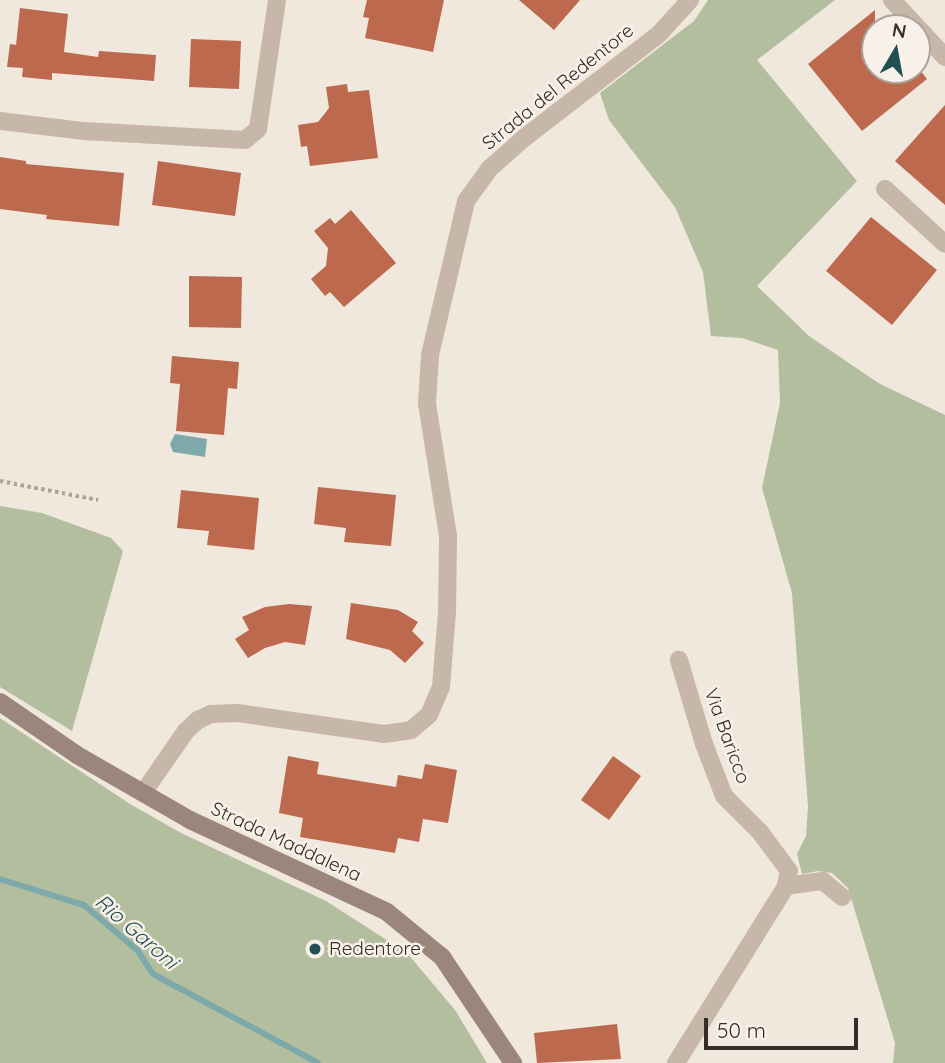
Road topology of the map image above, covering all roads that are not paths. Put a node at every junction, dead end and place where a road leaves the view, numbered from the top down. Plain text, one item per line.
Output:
1 (277, 0) edge
2 (690, 0) edge
3 (892, 0) edge
4 (945, 57) edge
5 (0, 121) edge
6 (885, 190) dead end
7 (945, 244) edge
8 (679, 660) dead end
9 (0, 702) edge
10 (143, 793) junction
11 (786, 887) junction
12 (842, 897) dead end
13 (513, 1063) edge
14 (676, 1063) edge

1 - 5 street
2 - 10 street, Strada del Redentore
3 - 4 street
6 - 7 street
8 - 11 street, Via Baricco
9 - 10 street, Strada Maddalena
10 - 13 street, Strada Maddalena
11 - 12 street
11 - 14 street

